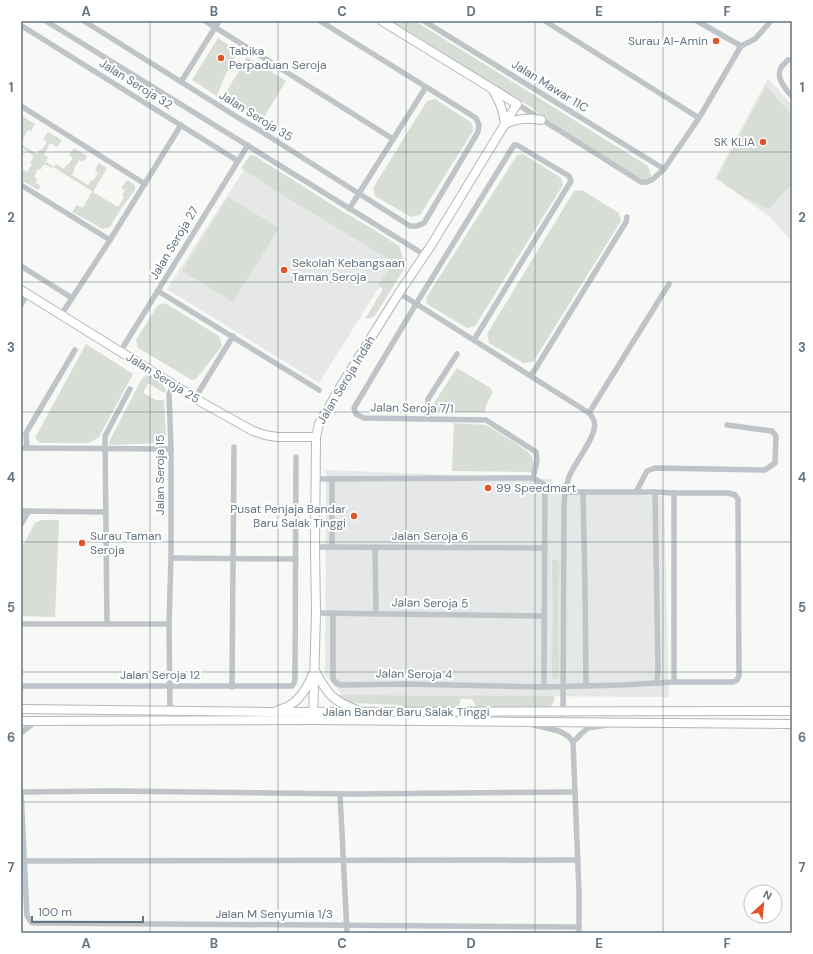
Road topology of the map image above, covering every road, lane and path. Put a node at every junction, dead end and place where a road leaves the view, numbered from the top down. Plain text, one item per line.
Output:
1 (46, 21) edge
2 (84, 21) edge
3 (205, 21) edge
4 (219, 21) edge
5 (320, 21) edge
6 (382, 21) edge
7 (424, 21) edge
8 (545, 21) edge
9 (697, 21) edge
10 (771, 21) edge
11 (22, 26) dead end
12 (215, 27) junction
13 (741, 46) junction
14 (792, 60) edge
15 (181, 82) junction
16 (426, 87) junction
17 (493, 90) junction
18 (792, 96) edge
19 (517, 104) junction
20 (21, 106) edge
21 (699, 118) junction
22 (541, 120) junction
23 (505, 124) junction
24 (181, 125) junction
25 (393, 139) junction
26 (248, 146) junction
27 (238, 161) junction
28 (664, 169) junction
29 (145, 184) junction
30 (21, 185) edge
31 (359, 194) junction
32 (349, 208) junction
33 (626, 217) dead end
34 (110, 240) junction
35 (425, 255) junction
36 (21, 266) edge
37 (669, 284) dead end
38 (158, 291) junction
39 (24, 292) edge
40 (399, 293) junction
41 (72, 298) junction
42 (416, 304) junction
43 (21, 305) edge
44 (61, 315) junction
45 (233, 336) junction
46 (474, 340) junction
47 (75, 350) dead end
48 (120, 352) junction
49 (457, 354) dead end
50 (531, 376) junction
51 (174, 385) junction
52 (130, 389) dead end
53 (319, 390) dead end
54 (195, 398) junction
55 (589, 413) junction
56 (428, 419) junction
57 (727, 425) dead end
58 (316, 437) junction
59 (234, 447) dead end
60 (24, 448) edge
61 (106, 448) junction
62 (172, 449) junction
63 (296, 457) dead end
64 (533, 478) junction
65 (315, 479) junction
66 (332, 479) junction
67 (545, 485) junction
68 (565, 492) junction
69 (583, 492) junction
70 (636, 492) junction
71 (655, 492) junction
72 (674, 493) junction
73 (21, 512) edge
74 (28, 512) junction
75 (106, 512) junction
76 (21, 524) edge
77 (315, 547) junction
78 (332, 547) junction
79 (375, 547) junction
80 (545, 548) junction
81 (171, 558) junction
82 (233, 558) junction
83 (296, 559) junction
84 (316, 613) junction
85 (333, 613) junction
86 (376, 614) junction
87 (544, 616) junction
88 (21, 624) edge
89 (107, 624) junction
90 (169, 624) junction
91 (314, 670) junction
92 (674, 682) junction
93 (657, 683) junction
94 (21, 686) edge
95 (170, 686) junction
96 (563, 686) junction
97 (586, 686) junction
98 (232, 687) junction
99 (544, 687) junction
100 (21, 709) edge
101 (170, 711) junction
102 (562, 711) junction
103 (792, 711) edge
104 (267, 712) junction
105 (363, 712) junction
106 (314, 716) junction
107 (21, 721) edge
108 (36, 721) junction
109 (518, 722) junction
110 (563, 722) junction
111 (628, 722) junction
112 (792, 724) edge
113 (21, 733) edge
114 (573, 742) junction
115 (575, 792) junction
116 (340, 794) junction
117 (578, 860) junction
118 (25, 861) junction
119 (344, 861) junction
120 (346, 925) junction
121 (579, 930) edge
122 (347, 933) edge

1 - 26 street
2 - 15 street, Jalan Seroja 35
3 - 12 street
4 - 12 street
5 - 16 street
6 - 17 main road
7 - 28 street, Jalan Mawar 11C
8 - 21 street
9 - 13 street
10 - 13 street
11 - 24 street, Jalan Seroja 32
12 - 15 street
12 - 25 street
13 - 21 street
14 - 18 street
15 - 31 street, Jalan Seroja 35
16 - 25 street
16 - 31 street, Jalan Seroja 35
17 - 19 main road
17 - 23 main road
19 - 22 street
19 - 23 main road, Jalan Seroja Indah
20 - 29 street
21 - 28 street
22 - 23 main road
22 - 28 street
23 - 35 main road, Jalan Seroja Indah
24 - 27 street, Jalan Seroja 32
24 - 29 street
25 - 31 street
26 - 27 street, Jalan Seroja 27
26 - 32 street
27 - 38 street, Jalan Seroja 27
29 - 34 street
30 - 34 street
31 - 32 street
32 - 35 street
33 - 50 street
34 - 41 street
35 - 40 main road, Jalan Seroja Indah
36 - 41 street
37 - 55 street
38 - 45 street
38 - 48 street, Jalan Seroja 27
39 - 43 street
39 - 44 main road, Jalan Seroja 25
40 - 42 street
40 - 58 main road, Jalan Seroja Indah
41 - 44 street
42 - 46 street
42 - 46 street
42 - 56 street, Jalan Seroja 7/1
44 - 48 main road, Jalan Seroja 25
45 - 53 street
45 - 54 street
46 - 50 street
47 - 60 street
48 - 51 main road, Jalan Seroja 25
49 - 56 street
50 - 55 street
51 - 54 main road, Jalan Seroja 25
51 - 62 street, Jalan Seroja 15
52 - 61 street
54 - 58 main road, Jalan Seroja 25
55 - 68 street
56 - 64 street, Jalan Seroja 7/1
57 - 70 street
58 - 65 main road, Jalan Seroja Indah
59 - 82 street
60 - 61 street
61 - 62 street
61 - 75 street
62 - 81 street, Jalan Seroja 15
63 - 83 street
64 - 66 street
64 - 67 street
65 - 66 street
65 - 77 main road, Jalan Seroja Indah
66 - 78 street
67 - 68 street
67 - 80 street
68 - 69 street
68 - 96 street
69 - 70 street
69 - 97 street
70 - 71 street
71 - 72 street
71 - 93 street
72 - 92 street
72 - 92 street, Jalan Seroja 4
73 - 74 street
74 - 75 street
74 - 76 street
75 - 89 street
77 - 78 street, Jalan Seroja 6
77 - 84 main road, Jalan Seroja Indah
78 - 79 street, Jalan Seroja 6
79 - 80 street, Jalan Seroja 6
79 - 86 street
80 - 87 street
81 - 82 street
81 - 90 street, Jalan Seroja 15
82 - 83 street
82 - 98 street
83 - 98 street, Jalan Seroja 12
84 - 85 street, Jalan Seroja 5
84 - 91 main road, Jalan Seroja Indah
85 - 86 street, Jalan Seroja 5
85 - 99 street, Jalan Seroja 4
86 - 87 street, Jalan Seroja 5
87 - 99 street
88 - 89 street
89 - 90 street
90 - 95 street, Jalan Seroja 15
91 - 104 main road
91 - 105 main road
91 - 106 main road, Jalan Seroja Indah
92 - 93 street, Jalan Seroja 4
93 - 97 street, Jalan Seroja 4
94 - 95 street, Jalan Seroja 12
95 - 98 street, Jalan Seroja 12
95 - 101 street, Jalan Seroja 15
96 - 97 street, Jalan Seroja 4
96 - 99 street, Jalan Seroja 4
96 - 102 street
100 - 101 main road, Jalan Bandar Baru Salak Tinggi
101 - 104 main road, Jalan Bandar Baru Salak Tinggi
102 - 103 main road, Jalan Bandar Baru Salak Tinggi
102 - 105 main road, Jalan Bandar Baru Salak Tinggi
102 - 110 street
104 - 106 main road, Jalan Bandar Baru Salak Tinggi
105 - 106 main road, Jalan Bandar Baru Salak Tinggi
106 - 108 main road, Jalan Bandar Baru Salak Tinggi
106 - 109 main road, Jalan Bandar Baru Salak Tinggi
107 - 108 main road, Jalan Bandar Baru Salak Tinggi
108 - 113 street
109 - 110 main road, Jalan Bandar Baru Salak Tinggi
109 - 114 street
110 - 111 main road, Jalan Bandar Baru Salak Tinggi
111 - 112 main road, Jalan Bandar Baru Salak Tinggi
111 - 114 street
114 - 115 street
115 - 116 street
115 - 117 street
116 - 118 street
116 - 119 street
117 - 119 street
117 - 121 street
118 - 119 street
118 - 120 street, Jalan M Senyumia 1/3
119 - 120 street
120 - 121 street, Jalan M Senyumia 1/3
120 - 122 street

